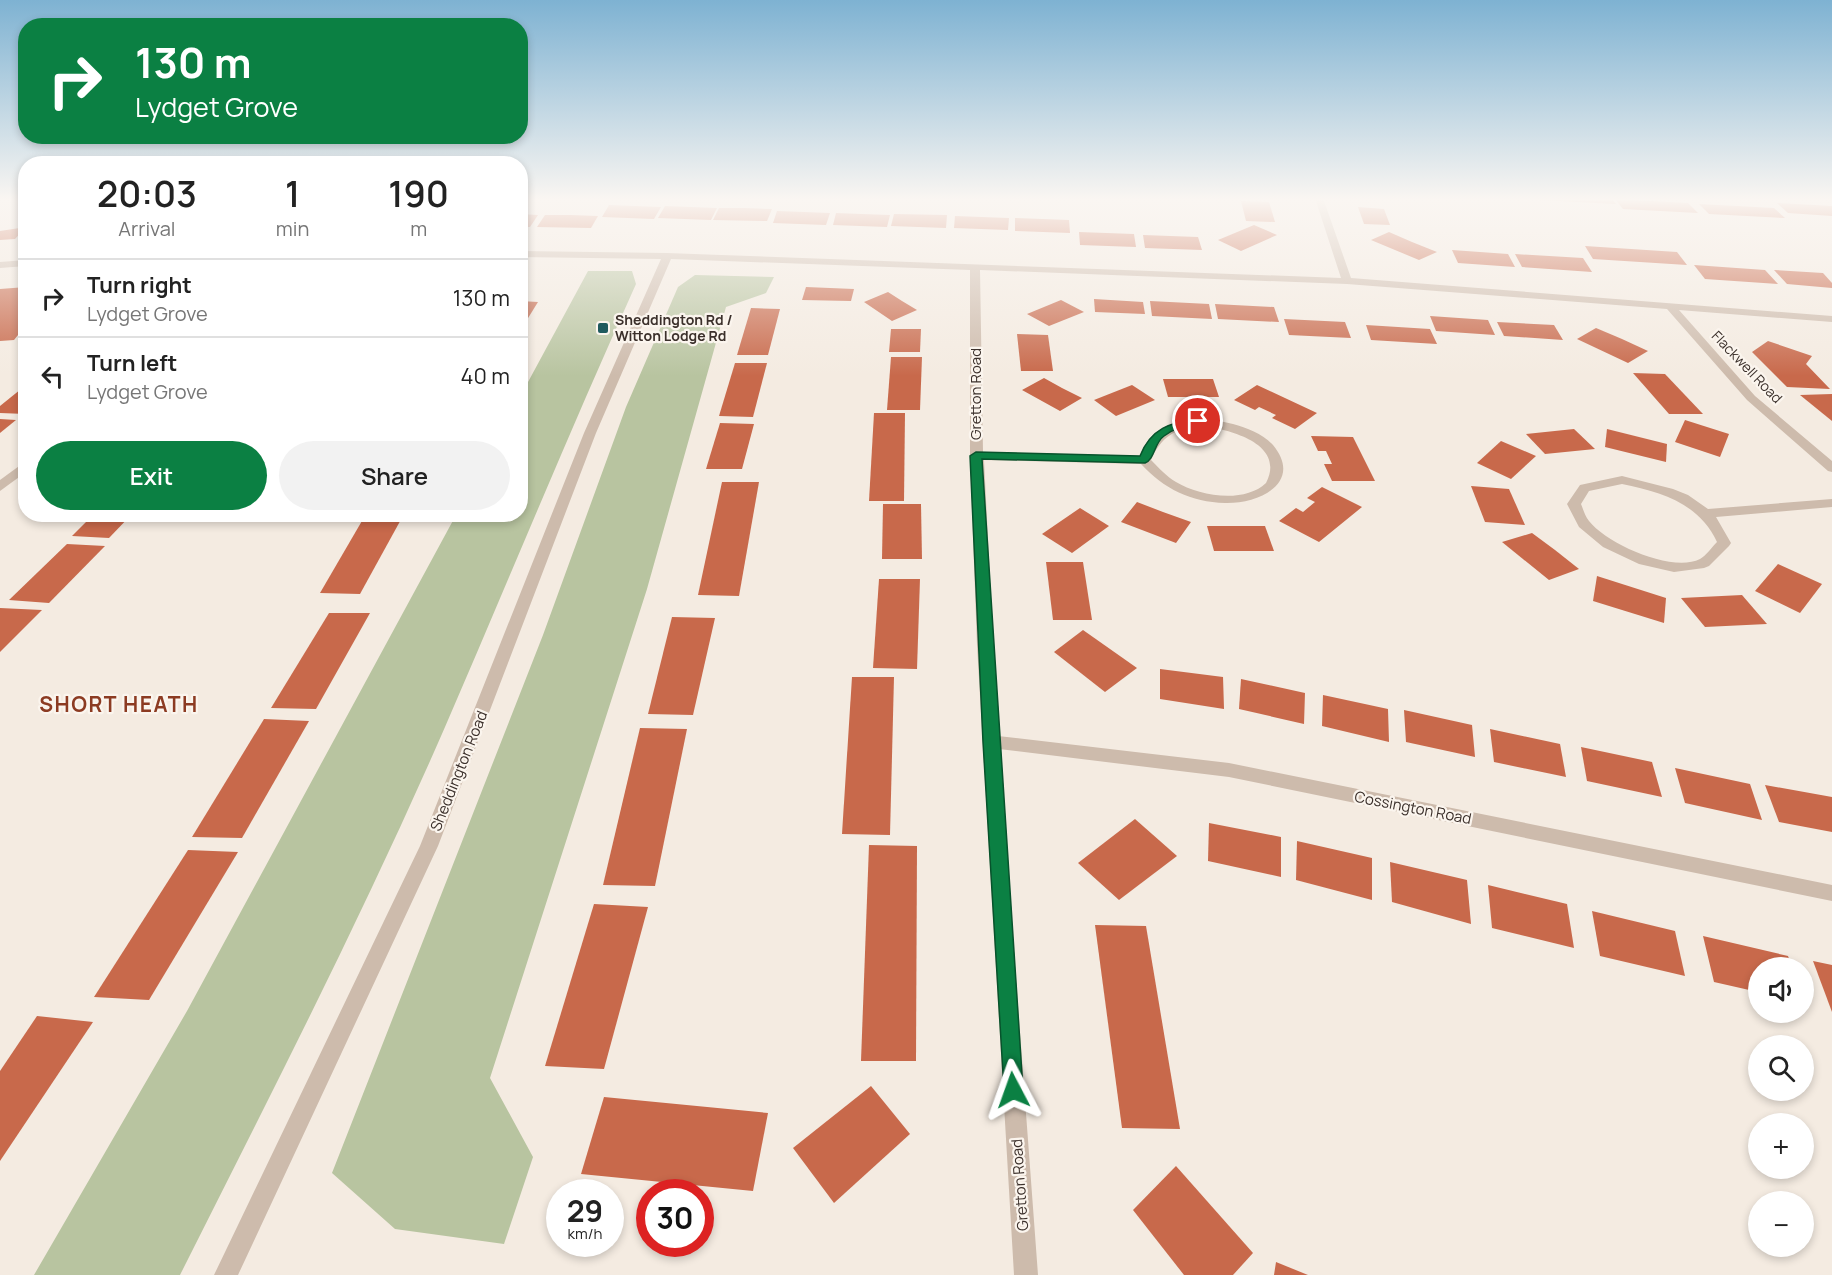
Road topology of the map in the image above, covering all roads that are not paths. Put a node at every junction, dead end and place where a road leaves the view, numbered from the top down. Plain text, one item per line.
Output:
1 (666, 258) edge
2 (709, 258) edge
3 (1339, 258) edge
4 (18, 264) edge
5 (0, 265) edge
6 (975, 267) junction
7 (1347, 282) junction
8 (1670, 306) junction
9 (1832, 319) edge
10 (976, 456) junction
11 (1145, 460) junction
12 (1832, 468) edge
13 (18, 472) edge
14 (0, 487) edge
15 (1832, 503) edge
16 (1708, 513) junction
17 (991, 742) junction
18 (1832, 893) edge
19 (226, 1275) edge
20 (1026, 1275) edge

1 - 19 street, Sheddington Road
2 - 6 street
3 - 7 street
4 - 5 street
6 - 7 street
6 - 10 street, Gretton Road
7 - 8 street
8 - 9 street
8 - 12 street, Flackwell Road
10 - 11 street
10 - 17 street, Gretton Road
11 - 11 street
13 - 14 street
15 - 16 street
16 - 16 street
17 - 18 street, Cossington Road
17 - 20 street, Gretton Road

